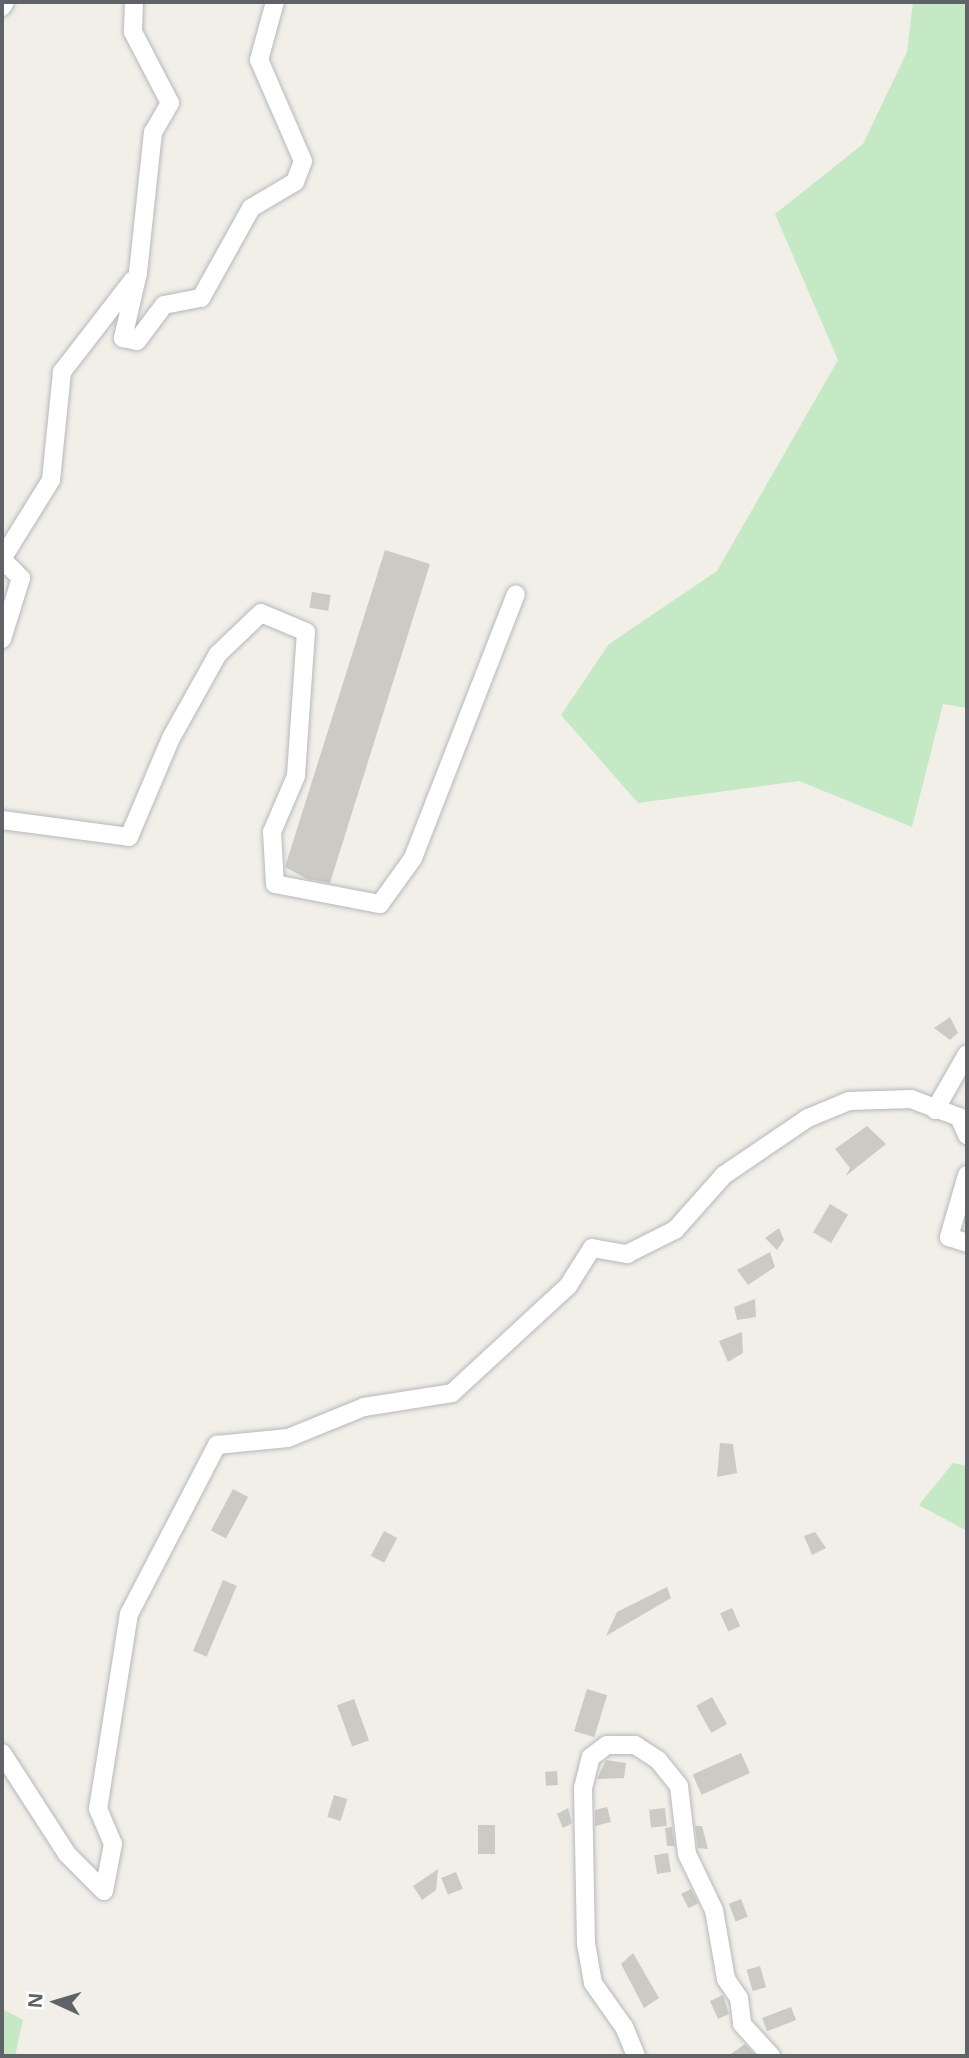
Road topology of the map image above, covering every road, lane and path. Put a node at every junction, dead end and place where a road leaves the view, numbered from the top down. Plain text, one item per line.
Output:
1 (5, 2) edge
2 (134, 2) edge
3 (275, 2) edge
4 (2, 7) edge
5 (138, 273) junction
6 (2, 559) edge
7 (516, 594) dead end
8 (2, 639) edge
9 (2, 820) edge
10 (967, 1054) edge
11 (935, 1110) junction
12 (967, 1135) edge
13 (967, 1175) edge
14 (967, 1243) edge
15 (2, 1753) edge
16 (636, 2056) edge
17 (771, 2056) edge

1 - 4 street
2 - 5 street
3 - 5 street
5 - 6 street
6 - 8 street
7 - 9 street
10 - 11 street
11 - 12 street
11 - 15 street
13 - 14 street
16 - 17 street

